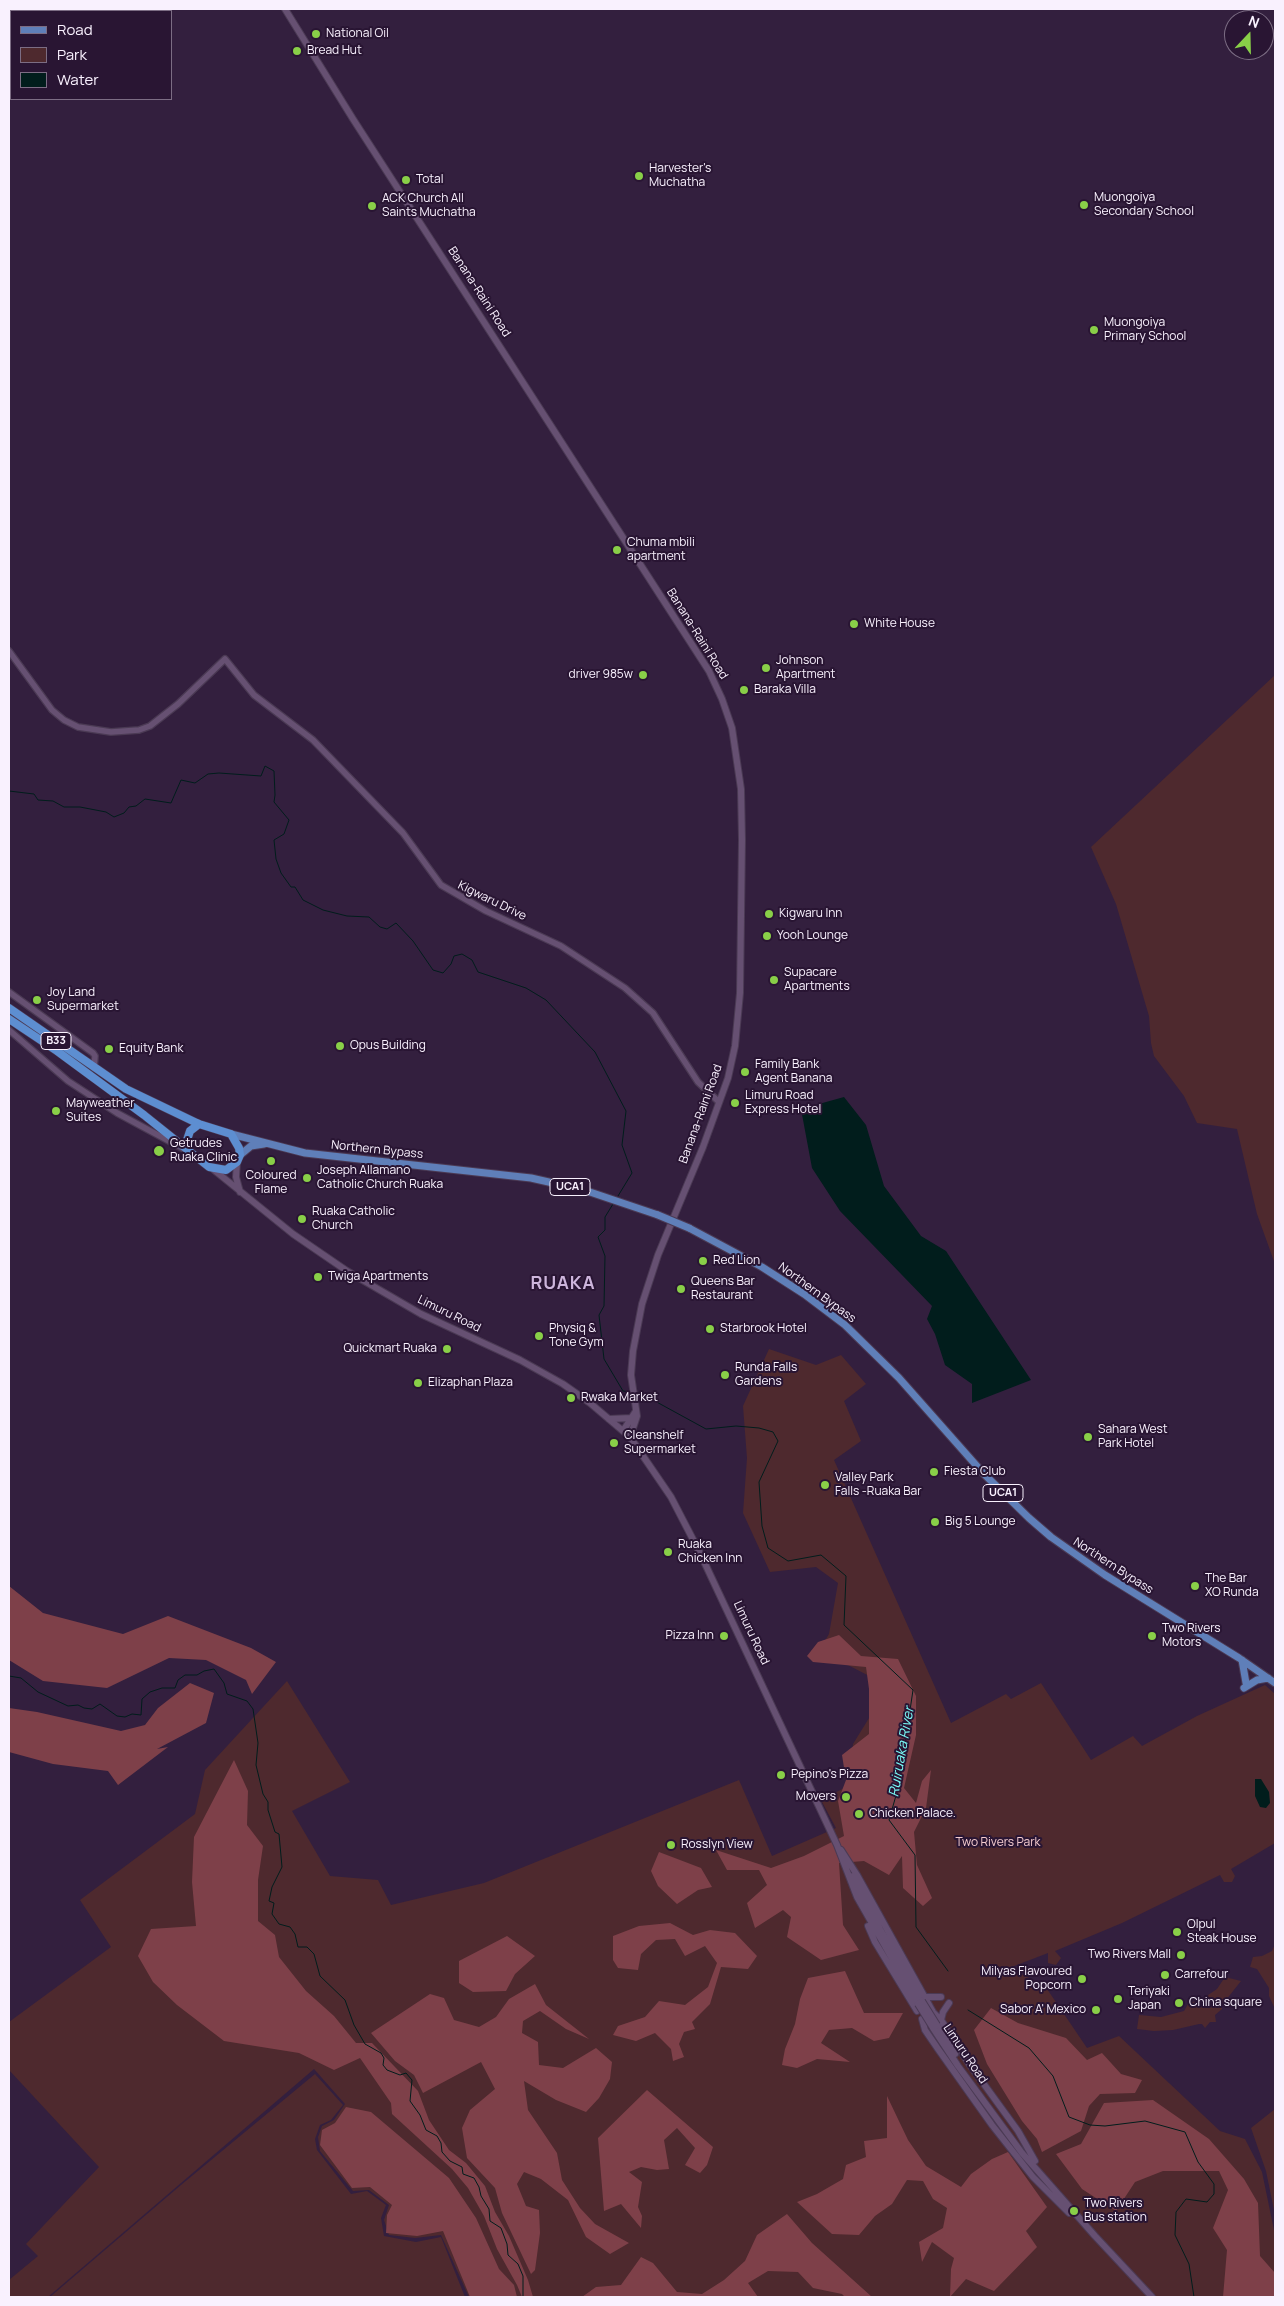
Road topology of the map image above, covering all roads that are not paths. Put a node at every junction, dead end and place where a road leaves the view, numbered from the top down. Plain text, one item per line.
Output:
1 (285, 9) edge
2 (9, 651) edge
3 (9, 992) edge
4 (9, 1008) edge
5 (9, 1019) edge
6 (9, 1030) edge
7 (94, 1068) junction
8 (719, 1102) junction
9 (199, 1124) junction
10 (230, 1134) junction
11 (267, 1144) junction
12 (187, 1149) junction
13 (238, 1159) junction
14 (214, 1170) junction
15 (240, 1192) junction
16 (636, 1410) junction
17 (631, 1418) junction
18 (609, 1419) junction
19 (623, 1431) junction
20 (630, 1437) junction
21 (1242, 1660) junction
22 (1268, 1678) junction
23 (1275, 1683) edge
24 (838, 1847) junction
25 (941, 1997) dead end
26 (922, 2003) junction
27 (949, 2003) dead end
28 (933, 2012) junction
29 (922, 2019) junction
30 (937, 2024) junction
31 (1073, 2211) junction
32 (1099, 2241) junction
33 (1152, 2297) edge

1 - 8 main road, Banana-Raini Road
2 - 8 street, Kigwaru Drive
3 - 7 street
4 - 7 highway, B33
5 - 12 highway, B33
6 - 12 street
7 - 9 highway, Northern Bypass / B33
8 - 16 main road, Banana-Raini Road
9 - 10 highway, Northern Bypass
9 - 12 highway
10 - 11 main road, Northern Bypass / UCA1
10 - 13 highway
11 - 13 main road, Northern Bypass
11 - 21 main road, Northern Bypass / UCA1, bridge
12 - 14 highway
13 - 14 highway, Northern Bypass
13 - 15 main road
14 - 15 main road, Limuru Road
15 - 18 main road, Limuru Road
16 - 17 main road
16 - 20 main road
17 - 18 main road
17 - 19 main road
18 - 19 main road, Limuru Road
19 - 20 main road, Limuru Road
20 - 24 main road, Limuru Road
21 - 22 main road, Northern Bypass / UCA1
21 - 22 main road
22 - 23 main road, Northern Bypass / UCA1
24 - 26 main road, Limuru Road
24 - 26 main road, Limuru Road
25 - 26 main road
26 - 28 main road, Limuru Road
26 - 29 main road, Limuru Road
26 - 30 main road, Limuru Road, bridge
27 - 30 main road
28 - 29 main road
28 - 30 main road, Limuru Road
29 - 32 main road, Limuru Road
30 - 31 main road, Limuru Road
30 - 31 main road, Limuru Road
31 - 32 main road, Limuru Road
32 - 33 main road, Limuru Road

